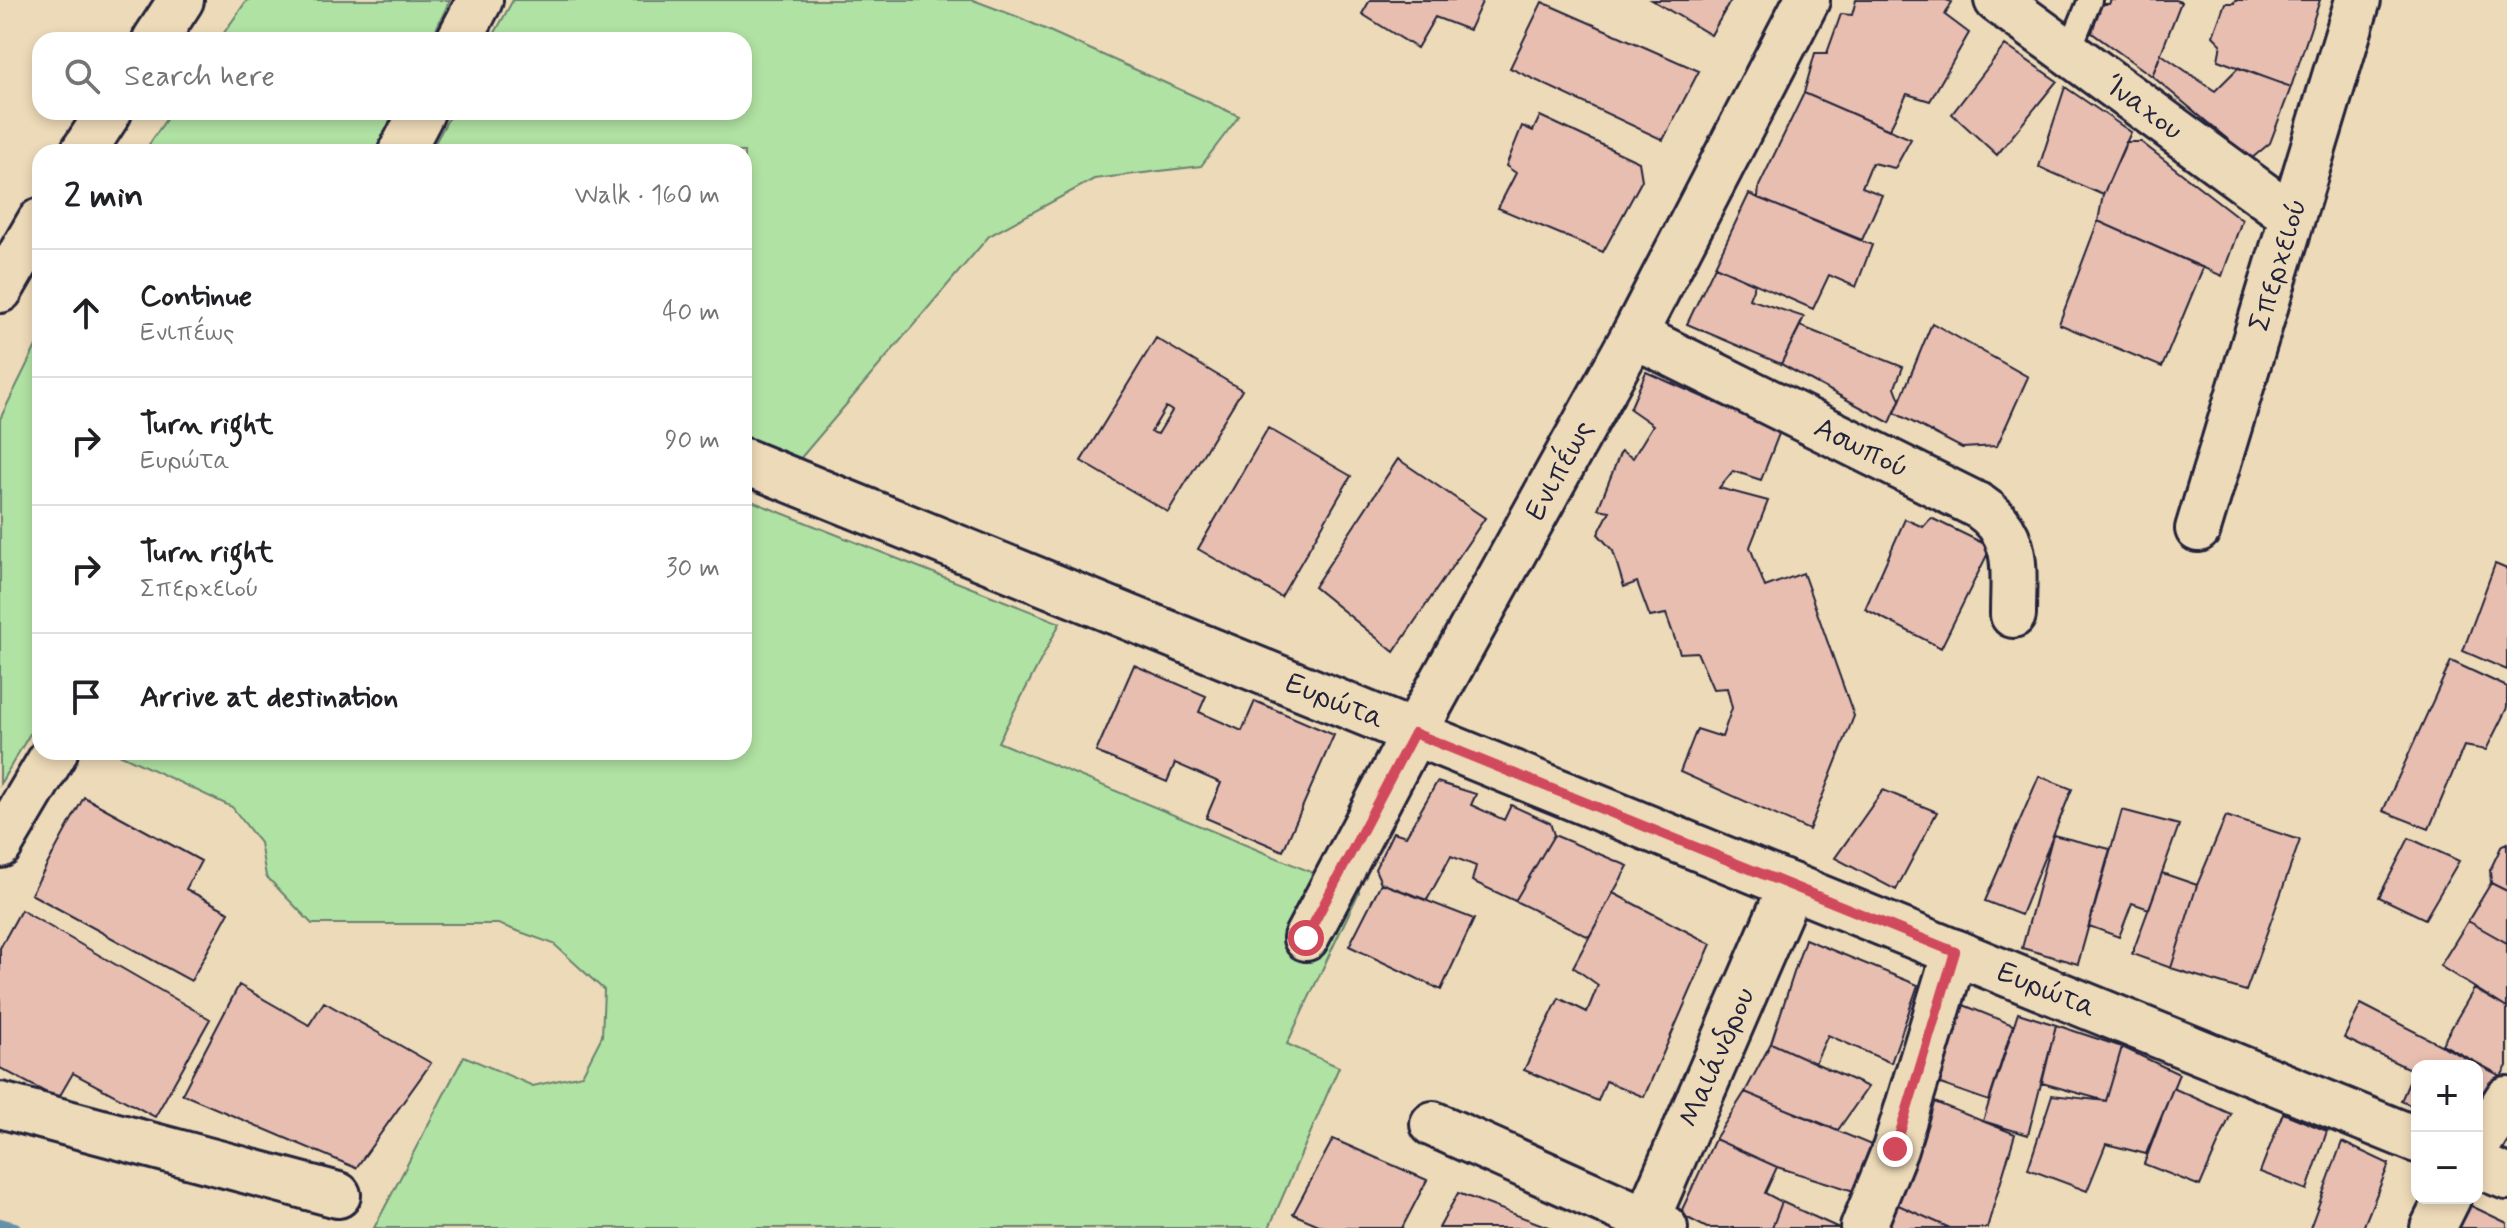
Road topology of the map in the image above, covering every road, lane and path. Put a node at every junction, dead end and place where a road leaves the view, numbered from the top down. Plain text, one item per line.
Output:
1 (181, 0) edge
2 (480, 0) edge
3 (1807, 0) edge
4 (1997, 0) edge
5 (2090, 0) edge
6 (2358, 0) edge
7 (160, 32) edge
8 (463, 32) edge
9 (2069, 51) junction
10 (104, 120) edge
11 (418, 120) edge
12 (88, 144) edge
13 (405, 144) edge
14 (2292, 216) junction
15 (32, 235) edge
16 (0, 290) edge
17 (1634, 335) junction
18 (752, 464) edge
19 (2198, 529) dead end
20 (2013, 615) dead end
21 (1414, 733) junction
22 (50, 760) edge
23 (0, 845) edge
24 (1791, 886) junction
25 (1306, 938) dead end
26 (1955, 952) junction
27 (2507, 1099) edge
28 (0, 1105) edge
29 (1433, 1124) dead end
30 (2483, 1137) edge
31 (2411, 1138) edge
32 (2483, 1167) edge
33 (2507, 1177) edge
34 (338, 1195) dead end
35 (2445, 1204) edge
36 (1651, 1225) edge
37 (1863, 1228) edge
38 (2433, 1228) edge

1 - 7 street
2 - 8 street
3 - 17 street, Ενιπέως
4 - 9 street, Ίναχου
5 - 9 lane
6 - 14 street, Σπερχειού
9 - 14 street, Ίναχου
10 - 12 street
11 - 13 street
14 - 19 street, Σπερχειού
15 - 16 street
17 - 20 street, Ασωπού
17 - 21 street, Ενιπέως
18 - 21 street, Ευρώτα
21 - 24 street, Ευρώτα
21 - 25 street, Ενιπέως
22 - 23 street
24 - 26 street, Ευρώτα
24 - 36 street, Μαιάνδρου
26 - 31 street, Ευρώτα
26 - 37 street
27 - 30 street
28 - 34 street
29 - 36 street
32 - 33 street
35 - 38 street

